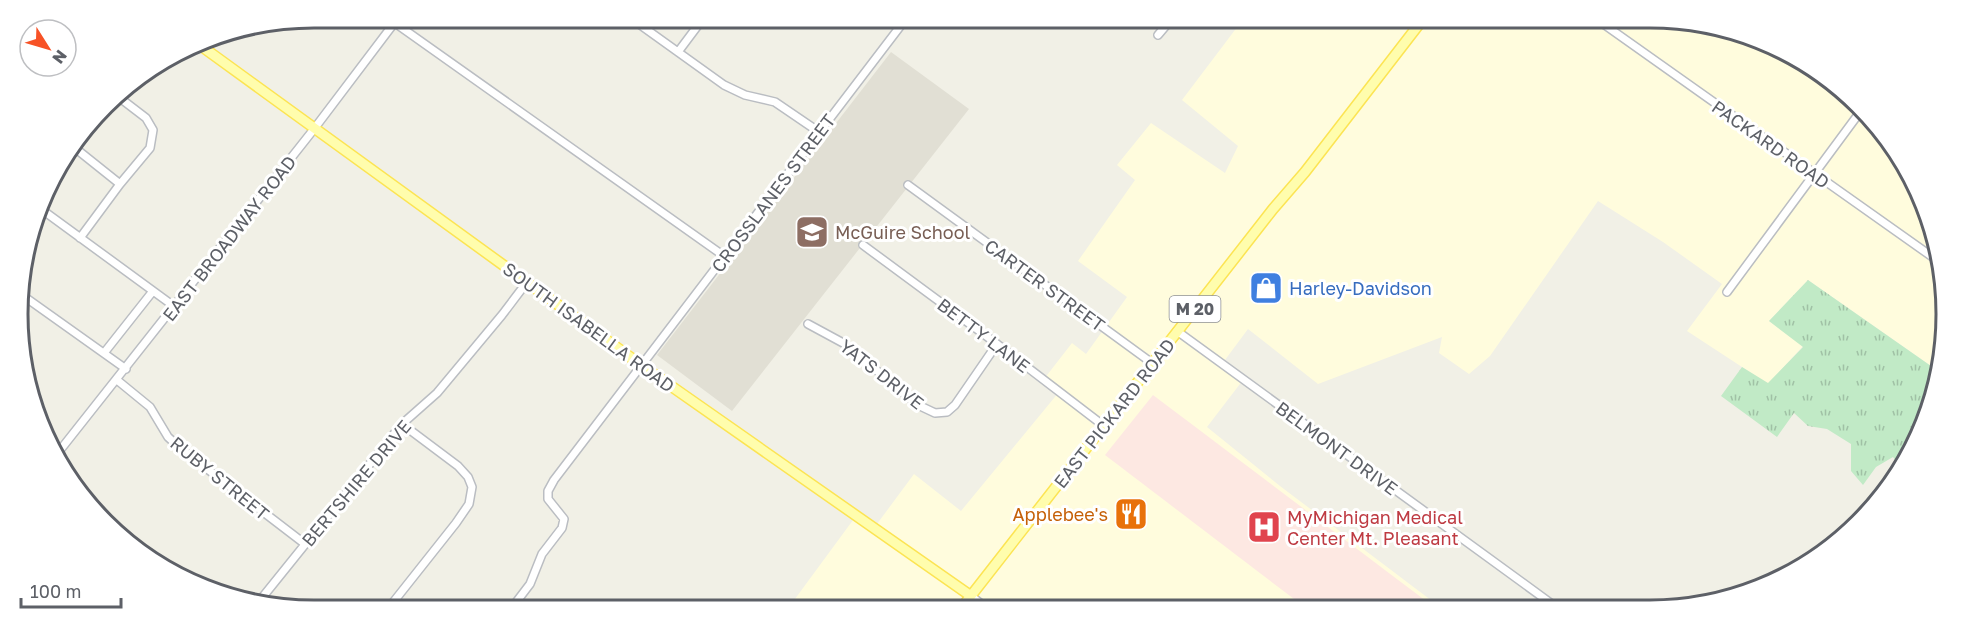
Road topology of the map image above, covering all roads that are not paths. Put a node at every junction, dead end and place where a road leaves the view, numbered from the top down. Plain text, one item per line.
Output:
1 (390, 28) edge
2 (407, 28) edge
3 (645, 28) edge
4 (696, 28) edge
5 (899, 28) edge
6 (1164, 28) edge
7 (1415, 28) edge
8 (1609, 28) edge
9 (1158, 35) dead end
10 (205, 50) edge
11 (678, 52) junction
12 (124, 101) edge
13 (1857, 116) edge
14 (314, 129) junction
15 (819, 132) junction
16 (79, 151) edge
17 (1813, 174) junction
18 (120, 184) junction
19 (908, 185) dead end
20 (47, 213) edge
21 (80, 238) junction
22 (863, 245) dead end
23 (1930, 255) edge
24 (724, 256) junction
25 (526, 282) junction
26 (153, 291) junction
27 (1727, 292) dead end
28 (29, 300) edge
29 (174, 307) junction
30 (808, 324) dead end
31 (1177, 331) junction
32 (997, 344) junction
33 (104, 353) junction
34 (1152, 363) junction
35 (641, 365) junction
36 (126, 369) junction
37 (117, 380) junction
38 (402, 424) junction
39 (1104, 426) junction
40 (62, 448) edge
41 (305, 544) junction
42 (264, 595) edge
43 (970, 596) junction
44 (394, 600) edge
45 (518, 600) edge
46 (967, 600) edge
47 (976, 600) edge
48 (1546, 600) edge

1 - 14 street, EAST BROADWAY ROAD
2 - 24 street
3 - 11 street
4 - 11 street
5 - 15 street, CROSSLANES STREET
6 - 9 street
7 - 31 main road, EAST PICKARD ROAD / M 20
8 - 17 street, PACKARD ROAD
10 - 14 main road, SOUTH ISABELLA ROAD
11 - 15 street
12 - 18 street
13 - 17 street
14 - 25 main road, SOUTH ISABELLA ROAD
14 - 29 street, EAST BROADWAY ROAD
15 - 24 street, CROSSLANES STREET
16 - 18 street
17 - 23 street, PACKARD ROAD
17 - 27 street
18 - 21 street
19 - 34 street, CARTER STREET
20 - 21 street
21 - 26 street
22 - 32 street, BETTY LANE
24 - 35 street, CROSSLANES STREET
25 - 35 main road, SOUTH ISABELLA ROAD
25 - 38 street, BERTSHIRE DRIVE
26 - 29 street
26 - 33 street
28 - 33 street
29 - 36 street, EAST BROADWAY ROAD
30 - 32 street, YATS DRIVE
31 - 34 main road, EAST PICKARD ROAD / M 20
31 - 48 street, BELMONT DRIVE
32 - 39 street, BETTY LANE
33 - 36 street
34 - 39 main road, EAST PICKARD ROAD / M 20
35 - 43 main road, SOUTH ISABELLA ROAD
35 - 45 street, CROSSLANES STREET
36 - 37 street, EAST BROADWAY ROAD
37 - 40 street, EAST BROADWAY ROAD
37 - 41 street, RUBY STREET
38 - 41 street, BERTSHIRE DRIVE
38 - 44 street
39 - 43 main road, EAST PICKARD ROAD / M 20
41 - 42 street, BERTSHIRE DRIVE
43 - 46 main road, EAST PICKARD ROAD / M 20
43 - 47 street, SOUTH ISABELLA ROAD

